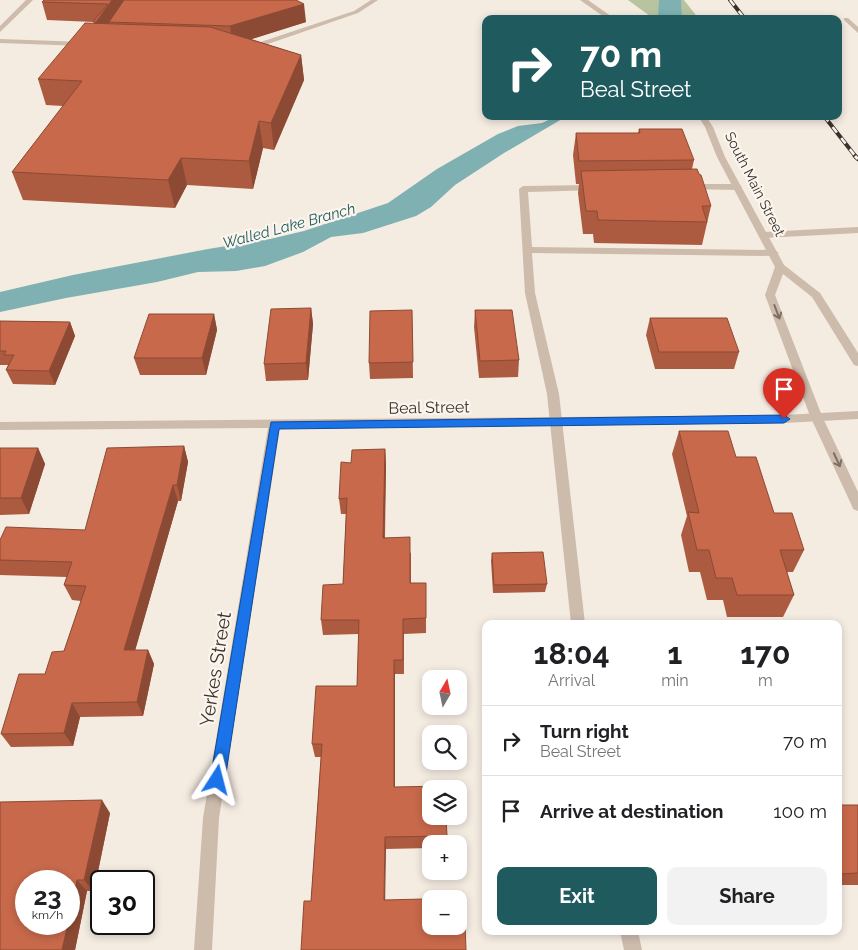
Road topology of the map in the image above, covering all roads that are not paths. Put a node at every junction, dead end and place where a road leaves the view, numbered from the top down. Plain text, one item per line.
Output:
1 (30, 0) edge
2 (374, 0) edge
3 (583, 0) edge
4 (606, 15) edge
5 (846, 19) dead end
6 (0, 30) edge
7 (858, 31) edge
8 (0, 41) edge
9 (95, 44) edge
10 (241, 49) edge
11 (705, 120) edge
12 (738, 187) junction
13 (601, 188) edge
14 (680, 188) edge
15 (858, 230) edge
16 (764, 235) junction
17 (527, 250) junction
18 (774, 253) junction
19 (780, 266) junction
20 (858, 362) edge
21 (858, 415) edge
22 (816, 416) junction
23 (554, 422) junction
24 (274, 425) junction
25 (0, 426) edge
26 (858, 506) edge
27 (578, 620) edge
28 (630, 935) edge
29 (203, 950) edge
30 (633, 950) edge

1 - 6 street
2 - 10 street
3 - 4 street
5 - 7 street
8 - 9 street
11 - 12 street, South Main Street
12 - 14 street
12 - 16 street, South Main Street
13 - 17 street
15 - 16 street
16 - 18 street, South Main Street
17 - 18 street
17 - 23 street
18 - 19 street, South Main Street
19 - 20 street, South Main Street
19 -> 22 street
21 - 22 street, Beal Street
22 - 23 street, Beal Street
22 -> 26 street
23 - 24 street, Beal Street
23 - 27 street
24 - 25 street, Beal Street
24 - 29 street, Yerkes Street
28 - 30 street

